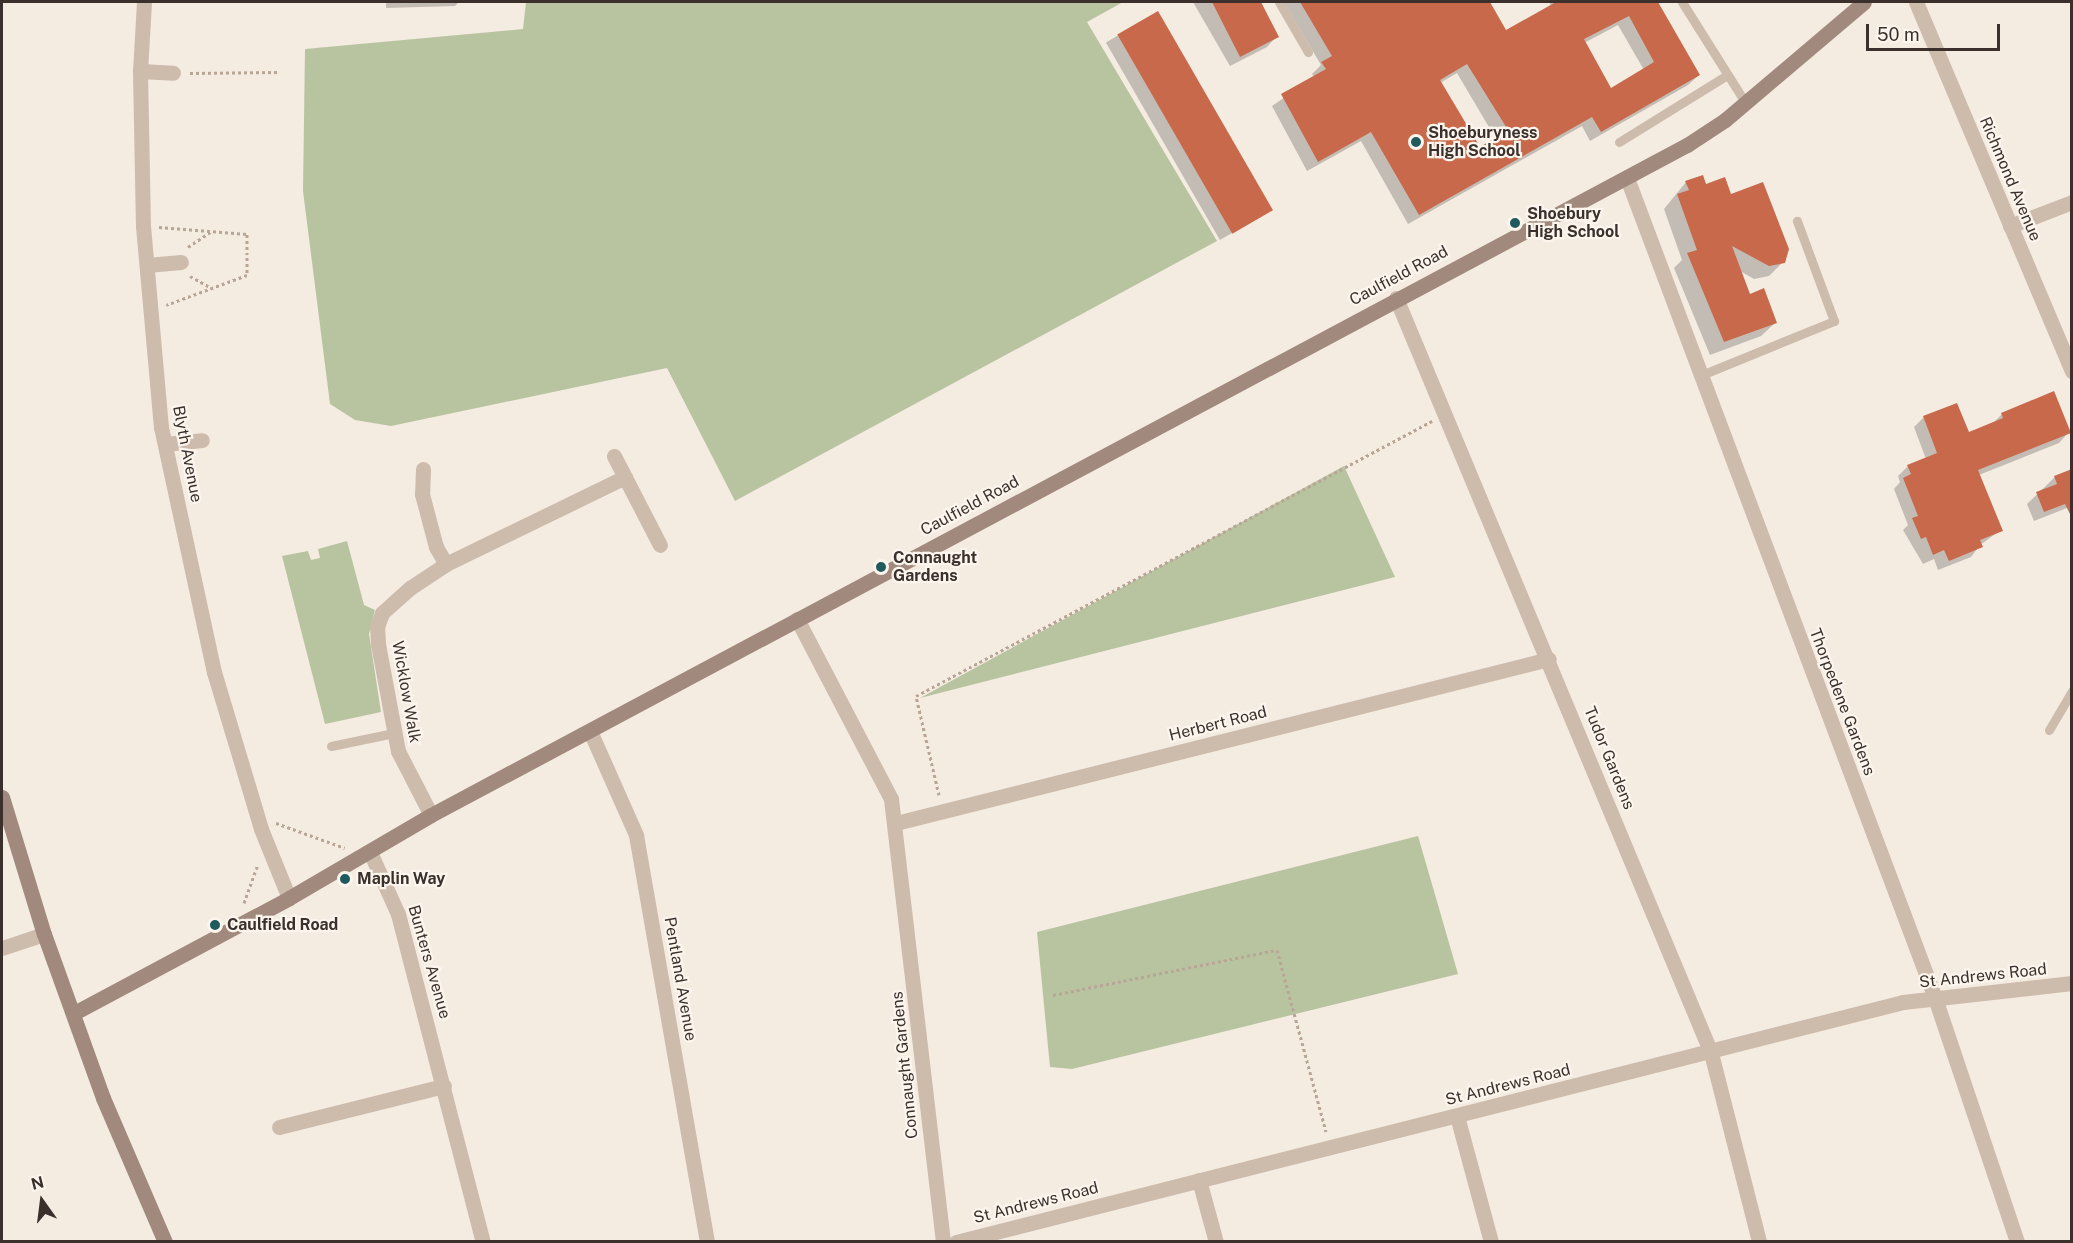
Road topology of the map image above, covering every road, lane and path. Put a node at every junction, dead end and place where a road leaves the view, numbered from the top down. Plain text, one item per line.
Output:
1 (144, 2) edge
2 (1279, 2) edge
3 (1682, 2) edge
4 (1864, 2) edge
5 (1916, 2) edge
6 (1308, 52) dead end
7 (140, 70) junction
8 (280, 72) dead end
9 (173, 73) joint
10 (1727, 75) junction
11 (1745, 102) junction
12 (1618, 142) dead end
13 (1627, 178) junction
14 (2072, 202) edge
15 (1797, 220) dead end
16 (142, 226) junction
17 (2010, 226) junction
18 (181, 262) dead end
19 (147, 265) junction
20 (1396, 298) junction
21 (151, 311) junction
22 (2072, 371) edge
23 (1699, 376) junction
24 (1445, 414) junction
25 (202, 440) dead end
26 (165, 444) junction
27 (614, 456) dead end
28 (423, 469) dead end
29 (625, 477) junction
30 (660, 545) dead end
31 (446, 564) junction
32 (797, 619) junction
33 (1549, 659) junction
34 (2072, 691) edge
35 (590, 730) junction
36 (2049, 730) dead end
37 (394, 733) junction
38 (332, 746) dead end
39 (2, 797) edge
40 (943, 812) junction
41 (431, 815) junction
42 (896, 823) junction
43 (261, 829) junction
44 (271, 855) junction
45 (364, 855) junction
46 (289, 898) junction
47 (249, 919) junction
48 (44, 934) junction
49 (2, 948) edge
50 (2072, 983) edge
51 (1053, 995) dead end
52 (1935, 998) junction
53 (74, 1013) junction
54 (1711, 1053) junction
55 (444, 1086) junction
56 (1457, 1116) junction
57 (279, 1127) dead end
58 (1331, 1147) junction
59 (1199, 1180) junction
60 (165, 1242) edge
61 (483, 1242) edge
62 (707, 1242) edge
63 (943, 1242) edge
64 (956, 1242) edge
65 (1216, 1242) edge
66 (1491, 1242) edge
67 (1759, 1242) edge
68 (2017, 1242) edge

1 - 7 street, Blyth Avenue
2 - 6 lane
3 - 10 lane
4 - 11 street, Caulfield Road
5 - 17 street, Richmond Avenue
7 - 9 street
7 - 16 street, Blyth Avenue
8 - 9 path
10 - 11 lane
10 - 12 lane
11 - 13 street, Caulfield Road
13 - 20 street, Caulfield Road
13 - 23 street, Thorpedene Gardens
14 - 17 street
15 - 23 lane
16 - 19 street, Blyth Avenue
16 - 21 path
17 - 22 street, Richmond Avenue
18 - 19 street
19 - 21 street, Blyth Avenue
20 - 24 street, Tudor Gardens
20 - 32 street, Caulfield Road
21 - 26 street, Blyth Avenue
23 - 52 street, Thorpedene Gardens
24 - 33 street, Tudor Gardens
24 - 40 path
25 - 26 street
26 - 43 street, Blyth Avenue
27 - 29 street
28 - 31 street
29 - 30 street
29 - 31 street, Wicklow Walk
31 - 37 street, Wicklow Walk
32 - 35 street, Caulfield Road
32 - 42 street, Connaught Gardens
33 - 40 street, Herbert Road
33 - 54 street, Tudor Gardens
34 - 36 lane
35 - 41 street, Caulfield Road
35 - 62 street, Pentland Avenue
37 - 38 lane
37 - 41 street, Wicklow Walk
39 - 48 street
40 - 42 street, Herbert Road
41 - 45 street, Caulfield Road
42 - 63 street, Connaught Gardens
43 - 44 street, Blyth Avenue
43 - 45 path
44 - 46 street, Blyth Avenue
44 - 47 path
45 - 46 street, Caulfield Road
45 - 55 street, Bunters Avenue
46 - 47 street, Caulfield Road
47 - 53 street, Caulfield Road
48 - 49 street
48 - 53 street
50 - 52 street, St Andrews Road
51 - 58 path
52 - 54 street, St Andrews Road
52 - 68 street, Thorpedene Gardens
53 - 60 street
54 - 56 street, St Andrews Road
54 - 67 street, Tudor Gardens
55 - 57 street
55 - 61 street, Bunters Avenue
56 - 58 street, St Andrews Road
56 - 66 street
58 - 59 street, St Andrews Road
59 - 64 street, St Andrews Road
59 - 65 street

